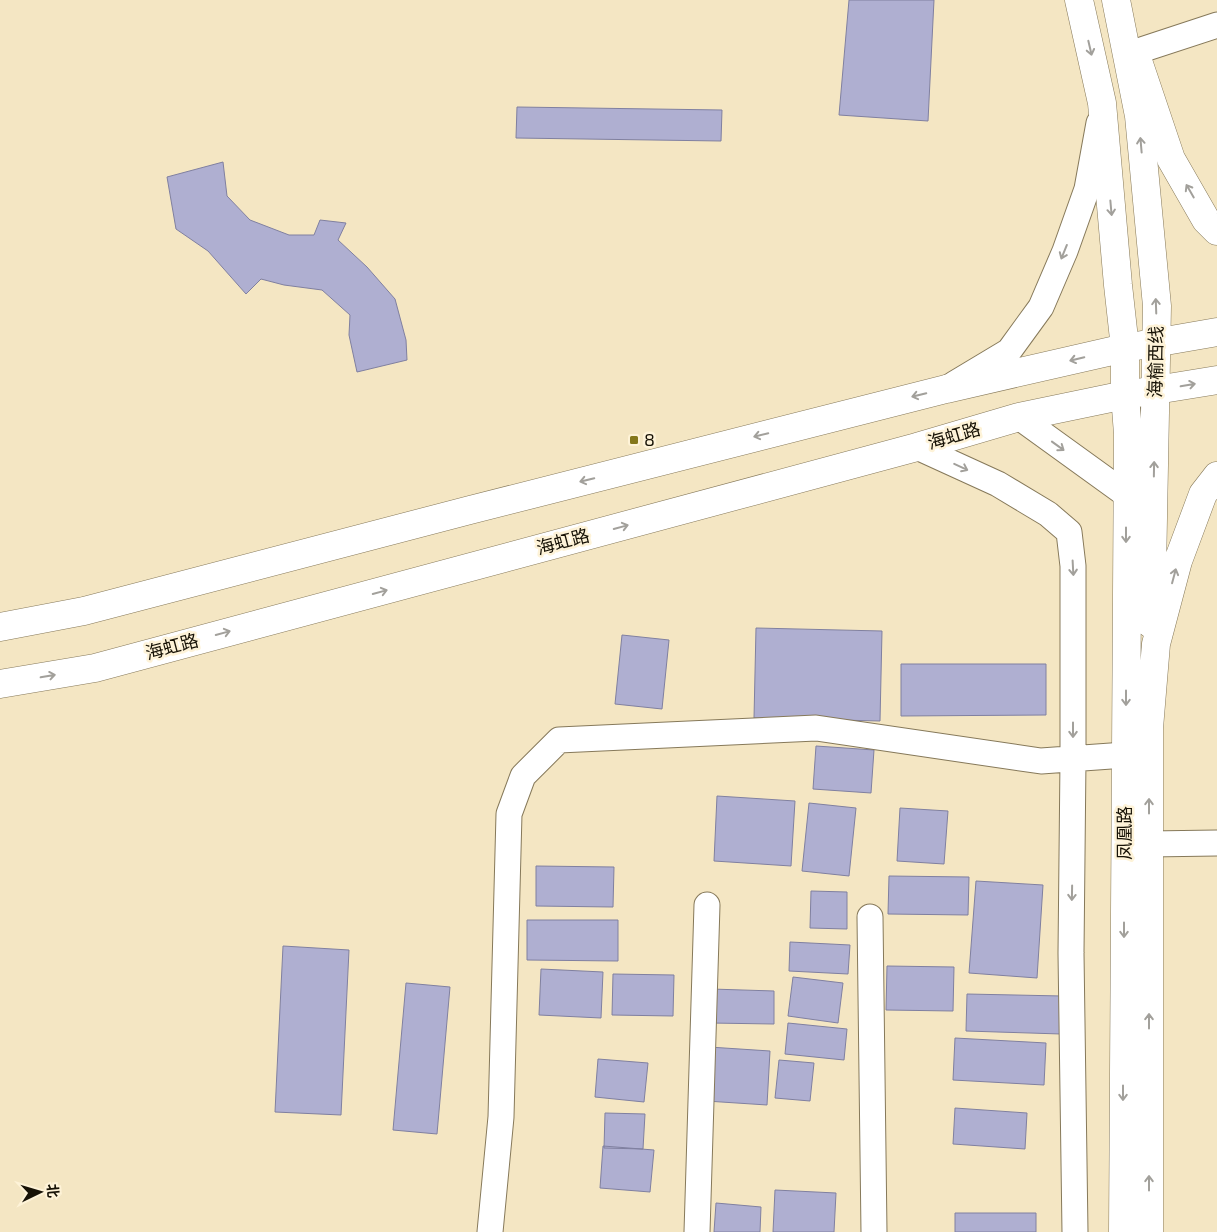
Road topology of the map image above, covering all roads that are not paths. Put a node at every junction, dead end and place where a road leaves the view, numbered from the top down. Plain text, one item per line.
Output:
1 (1079, 0) edge
2 (1117, 0) edge
3 (1217, 26) edge
4 (1135, 52) junction
5 (1102, 103) junction
6 (1217, 231) edge
7 (1217, 332) edge
8 (1156, 342) junction
9 (1125, 348) junction
10 (1217, 380) edge
11 (946, 389) junction
12 (1155, 390) junction
13 (1125, 395) junction
14 (1018, 417) junction
15 (1128, 434) joint
16 (917, 447) junction
17 (1217, 476) edge
18 (1127, 495) junction
19 (0, 627) edge
20 (0, 684) edge
21 (1149, 728) junction
22 (1125, 755) junction
23 (1073, 759) junction
24 (1217, 843) edge
25 (1149, 844) junction
26 (707, 905) dead end
27 (870, 917) dead end
28 (490, 1232) edge
29 (697, 1232) edge
30 (874, 1232) edge
31 (1075, 1232) edge
32 (1123, 1232) edge
33 (1150, 1232) edge

1 -> 5 main road, 海榆西线
2 - 4 main road
8 -> 2 main road, 海榆西线
3 - 4 street
6 -> 4 main road
5 -> 9 main road, 海榆西线
5 -> 11 street
7 - 8 main road
8 - 9 main road
8 - 12 main road, 海榆西线
9 -> 11 main road
9 - 13 main road, 海榆西线
12 -> 10 main road
11 -> 19 main road
12 - 13 main road
21 -> 12 main road, 海榆西线
13 - 14 main road, 海虹路
13 - 15 main road, 海榆西线
14 - 16 main road, 海虹路
14 -> 18 street
15 - 18 main road, 凤凰路
20 -> 16 main road, 海虹路
16 -> 23 street
21 -> 17 main road, 凤凰路
18 -> 22 main road, 凤凰路
25 -> 21 main road, 凤凰路
22 - 23 street
22 -> 32 main road, 凤凰路
23 - 28 street
23 -> 31 street
24 - 25 street
33 -> 25 main road, 凤凰路
26 - 29 street
27 - 30 street

